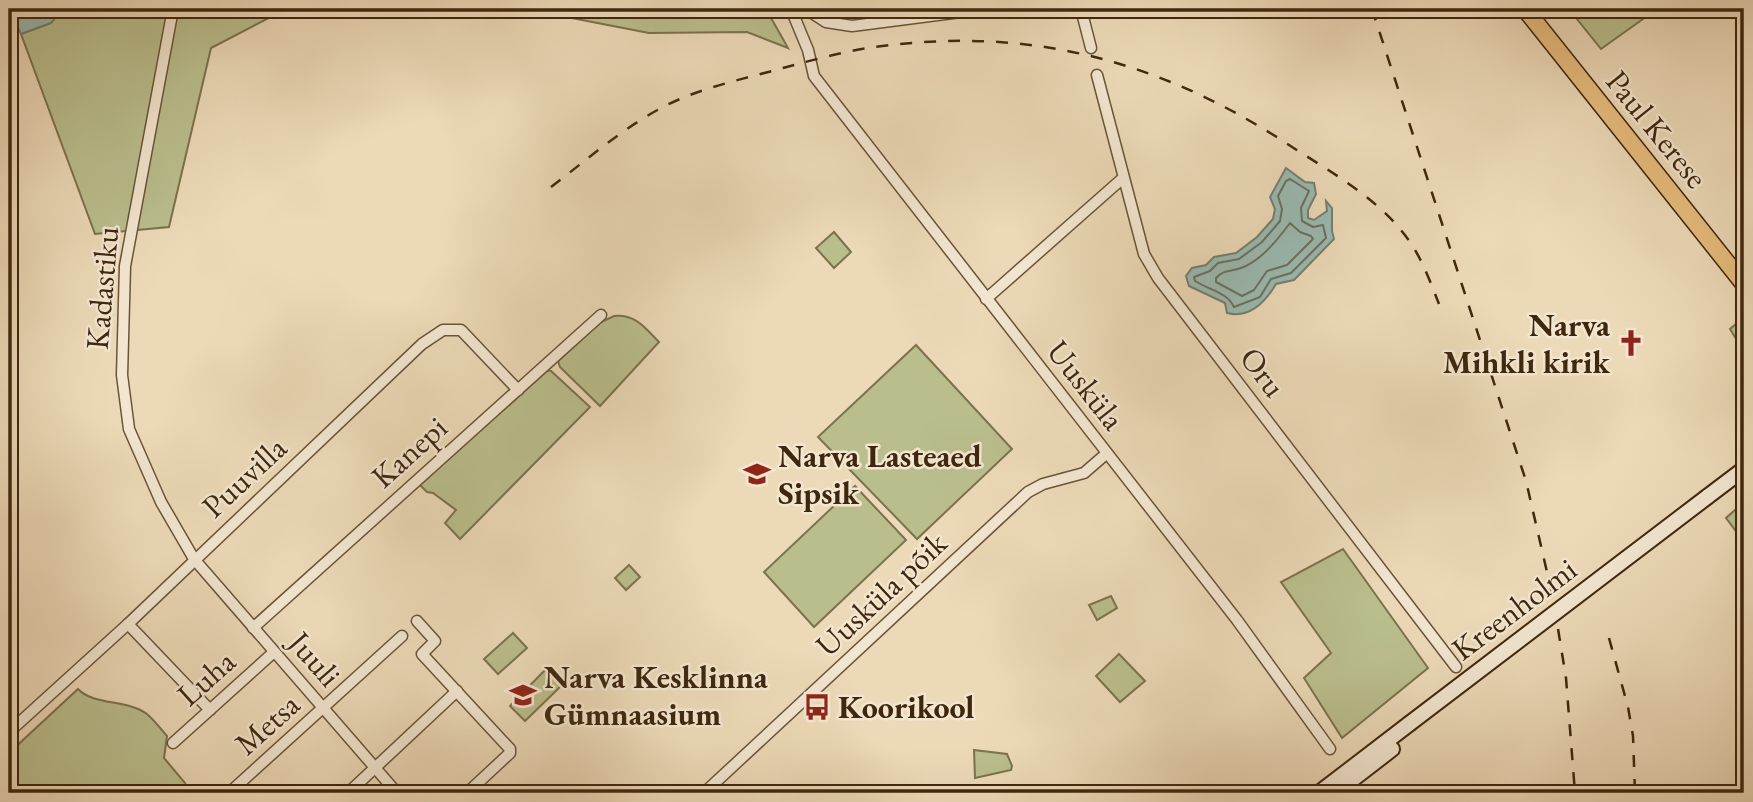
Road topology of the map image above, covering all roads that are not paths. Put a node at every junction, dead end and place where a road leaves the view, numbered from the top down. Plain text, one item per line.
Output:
1 (173, 9) edge
2 (790, 9) edge
3 (806, 9) edge
4 (984, 9) edge
5 (1081, 9) edge
6 (1525, 9) edge
7 (1091, 48) dead end
8 (1097, 75) dead end
9 (1123, 178) junction
10 (1744, 284) edge
11 (986, 299) junction
12 (601, 315) dead end
13 (518, 390) junction
14 (1106, 454) junction
15 (1744, 469) edge
16 (1744, 480) edge
17 (1709, 501) junction
18 (194, 559) junction
19 (417, 621) dead end
20 (128, 624) junction
21 (253, 628) junction
22 (402, 636) dead end
23 (274, 652) junction
24 (1456, 667) dead end
25 (457, 691) junction
26 (323, 709) junction
27 (210, 710) junction
28 (1412, 728) junction
29 (9, 732) edge
30 (173, 743) dead end
31 (1330, 748) dead end
32 (375, 768) junction
33 (229, 793) edge
34 (348, 793) edge
35 (397, 793) edge
36 (467, 793) edge
37 (704, 793) edge
38 (1318, 793) edge
39 (1335, 793) edge

1 - 18 street, Kadastiku
2 - 11 street, Uusküla
3 - 4 street
5 - 7 street
6 - 10 highway, Paul Kerese
8 - 9 street, Oru
9 - 11 street
9 - 24 street, Oru
11 - 14 street, Uusküla
12 - 13 street, Kanepi
13 - 18 street, Puuvilla
13 - 21 street, Kanepi
14 - 31 street, Uusküla
14 - 37 street, Uusküla põik
15 - 17 main road, Kreenholmi
16 - 17 main road, Kreenholmi
17 - 28 main road, Kreenholmi, bridge
18 - 20 street, Puuvilla
18 - 21 street, Juuli
19 - 25 street
20 - 27 street
20 - 29 street, Puuvilla
21 - 23 street, Juuli
22 - 26 street, Metsa
23 - 26 street, Juuli
23 - 27 street, Luha
25 - 32 street
25 - 36 street
26 - 32 street, Juuli
26 - 33 street, Metsa
27 - 30 street, Luha
28 - 38 main road, Kreenholmi
28 - 39 main road, Kreenholmi
32 - 34 street
32 - 35 street, Juuli

